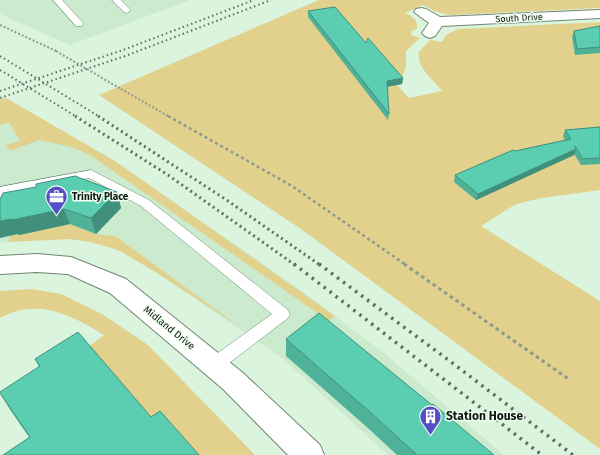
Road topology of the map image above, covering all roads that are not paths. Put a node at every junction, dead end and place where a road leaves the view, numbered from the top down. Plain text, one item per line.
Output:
1 (57, 0) edge
2 (116, 0) edge
3 (127, 10) dead end
4 (421, 12) dead end
5 (600, 14) edge
6 (79, 24) dead end
7 (2, 210) edge
8 (0, 265) edge
9 (214, 365) junction
10 (309, 455) edge

1 - 6 lane
2 - 3 lane
4 - 5 street, South Drive
7 - 9 lane
8 - 9 street, Midland Drive
9 - 10 street, Midland Drive

